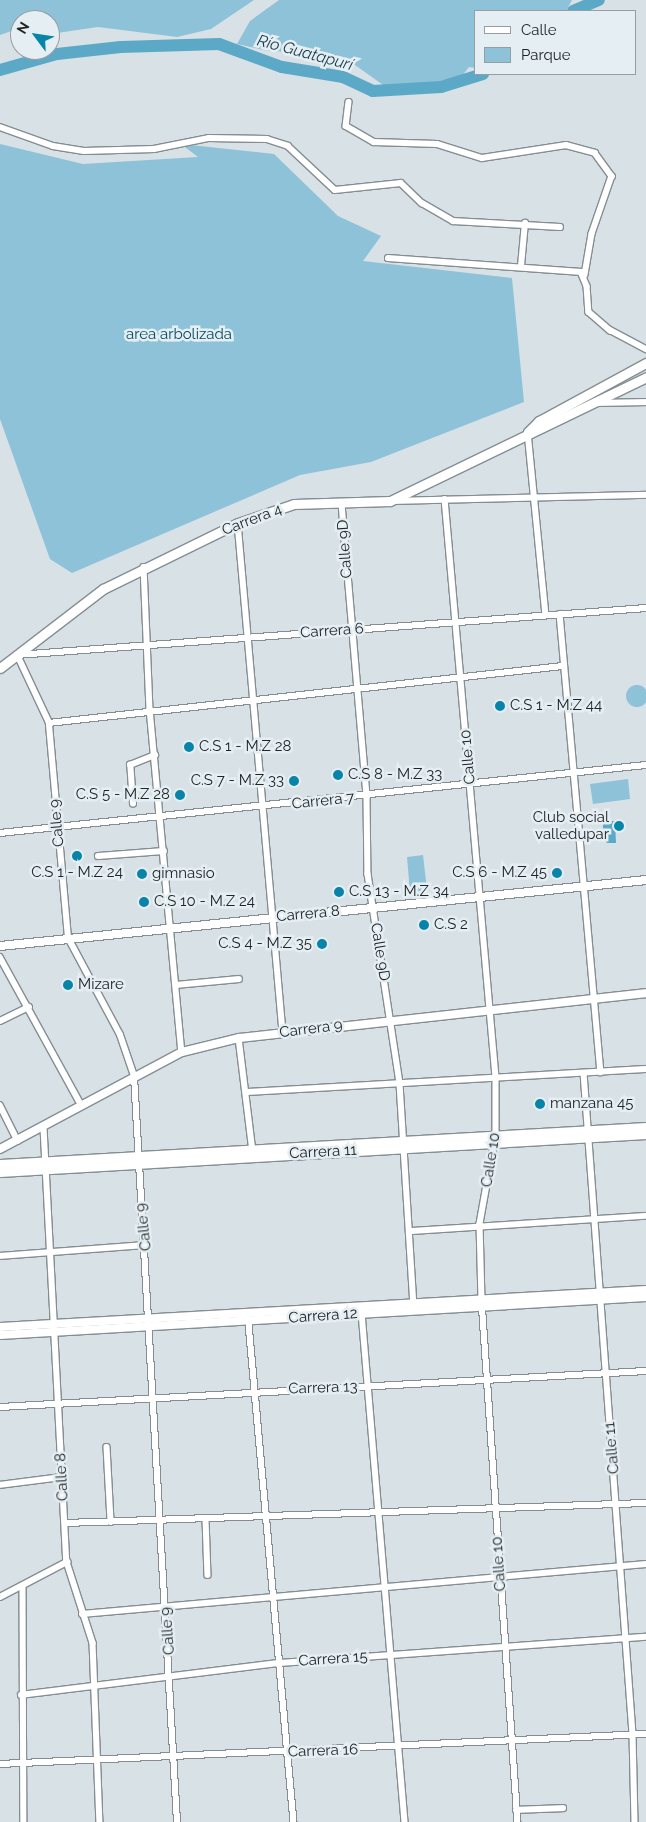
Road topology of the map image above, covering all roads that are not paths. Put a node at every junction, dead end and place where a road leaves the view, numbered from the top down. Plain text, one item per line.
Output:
1 (349, 102) dead end
2 (0, 127) edge
3 (525, 223) junction
4 (560, 228) dead end
5 (388, 258) dead end
6 (521, 266) junction
7 (585, 275) junction
8 (646, 349) edge
9 (646, 363) edge
10 (646, 377) edge
11 (646, 402) edge
12 (592, 403) junction
13 (528, 432) junction
14 (646, 495) edge
15 (535, 497) junction
16 (445, 499) junction
17 (390, 501) junction
18 (342, 504) junction
19 (238, 523) junction
20 (144, 567) junction
21 (646, 608) edge
22 (560, 614) junction
23 (546, 615) junction
24 (455, 622) junction
25 (352, 630) junction
26 (248, 638) junction
27 (146, 645) junction
28 (17, 655) junction
29 (563, 666) junction
30 (0, 668) edge
31 (460, 677) junction
32 (358, 688) junction
33 (253, 700) junction
34 (150, 709) junction
35 (49, 723) junction
36 (155, 755) junction
37 (646, 765) edge
38 (573, 773) junction
39 (470, 786) junction
40 (367, 797) junction
41 (133, 804) dead end
42 (262, 808) junction
43 (161, 819) junction
44 (57, 828) junction
45 (0, 833) edge
46 (164, 850) junction
47 (98, 856) dead end
48 (646, 880) edge
49 (586, 886) junction
50 (477, 895) junction
51 (373, 908) junction
52 (273, 916) junction
53 (171, 929) junction
54 (68, 938) junction
55 (0, 946) edge
56 (0, 957) edge
57 (239, 979) dead end
58 (176, 985) junction
59 (646, 993) edge
60 (596, 998) junction
61 (29, 1007) junction
62 (488, 1009) junction
63 (391, 1019) junction
64 (0, 1021) edge
65 (283, 1032) junction
66 (239, 1038) junction
67 (182, 1052) junction
68 (646, 1069) edge
69 (600, 1072) junction
70 (584, 1074) junction
71 (134, 1076) junction
72 (496, 1077) junction
73 (400, 1084) junction
74 (246, 1092) junction
75 (0, 1105) edge
76 (82, 1106) junction
77 (646, 1126) edge
78 (44, 1128) junction
79 (587, 1134) junction
80 (646, 1134) edge
81 (495, 1139) junction
82 (18, 1141) junction
83 (404, 1144) junction
84 (0, 1148) edge
85 (253, 1153) junction
86 (136, 1160) junction
87 (0, 1164) edge
88 (46, 1166) junction
89 (0, 1172) edge
90 (646, 1216) edge
91 (593, 1217) junction
92 (480, 1224) junction
93 (411, 1231) junction
94 (146, 1245) junction
95 (50, 1254) junction
96 (0, 1256) edge
97 (646, 1290) edge
98 (599, 1296) junction
99 (646, 1297) edge
100 (482, 1304) junction
101 (414, 1308) junction
102 (362, 1313) junction
103 (248, 1317) junction
104 (151, 1322) junction
105 (54, 1326) junction
106 (0, 1327) edge
107 (0, 1335) edge
108 (646, 1371) edge
109 (606, 1375) junction
110 (486, 1381) junction
111 (369, 1386) junction
112 (255, 1391) junction
113 (156, 1397) junction
114 (58, 1401) junction
115 (0, 1407) edge
116 (107, 1447) dead end
117 (62, 1478) junction
118 (0, 1485) edge
119 (646, 1503) edge
120 (617, 1505) junction
121 (495, 1510) junction
122 (381, 1513) junction
123 (266, 1517) junction
124 (206, 1519) junction
125 (162, 1520) junction
126 (111, 1522) junction
127 (65, 1523) junction
128 (67, 1562) junction
129 (646, 1564) edge
130 (621, 1566) junction
131 (208, 1575) dead end
132 (500, 1578) junction
133 (23, 1586) junction
134 (387, 1589) junction
135 (0, 1597) edge
136 (273, 1598) junction
137 (166, 1607) junction
138 (82, 1614) junction
139 (646, 1637) edge
140 (624, 1638) junction
141 (505, 1649) junction
142 (392, 1654) junction
143 (279, 1663) junction
144 (171, 1674) junction
145 (96, 1684) junction
146 (21, 1695) junction
147 (633, 1734) junction
148 (646, 1734) edge
149 (512, 1742) junction
150 (399, 1748) junction
151 (287, 1753) junction
152 (176, 1757) junction
153 (99, 1760) junction
154 (22, 1763) junction
155 (0, 1764) edge
156 (563, 1808) dead end
157 (516, 1810) junction
158 (24, 1822) edge
159 (100, 1822) edge
160 (177, 1822) edge
161 (294, 1822) edge
162 (405, 1822) edge
163 (518, 1822) edge
164 (635, 1822) edge

1 - 7 street
2 - 3 street
3 - 4 street
3 - 6 street
5 - 6 street
6 - 7 street
7 - 8 street
9 - 13 main road, Carrera 4
10 - 12 main road, Carrera 4
11 - 12 street
12 - 13 main road, Carrera 4
13 - 15 street
13 - 17 main road, Carrera 4
14 - 15 street
15 - 16 street
15 - 23 street
16 - 17 street
16 - 24 street, Calle 10
17 - 18 main road, Carrera 4
18 - 19 main road, Carrera 4
18 - 25 street, Calle 9D
19 - 20 main road, Carrera 4
19 - 26 street
20 - 27 street
20 - 28 main road, Carrera 4
21 - 22 street, Carrera 6
22 - 23 street, Carrera 6
22 - 29 street
23 - 24 street, Carrera 6
24 - 25 street, Carrera 6
24 - 31 street, Calle 10
25 - 26 street, Carrera 6
25 - 32 street, Calle 9D
26 - 27 street, Carrera 6
26 - 33 street
27 - 28 street, Carrera 6
27 - 34 street
28 - 30 main road, Carrera 4
28 - 35 street, Calle 9
29 - 31 street
29 - 38 street
31 - 32 street
31 - 39 street, Calle 10
32 - 33 street
32 - 40 street, Calle 9D
33 - 34 street
33 - 42 street
34 - 35 street
34 - 36 street
35 - 44 street, Calle 9
36 - 41 street
36 - 43 street
37 - 38 street, Carrera 7
38 - 39 street, Carrera 7
38 - 49 street
39 - 40 street, Carrera 7
39 - 50 street, Calle 10
40 - 42 street, Carrera 7
40 - 51 street, Calle 9D
42 - 43 street, Carrera 7
42 - 52 street
43 - 44 street, Carrera 7
43 - 46 street
44 - 45 street, Carrera 7
44 - 54 street, Calle 9
46 - 47 street
46 - 53 street
48 - 49 street, Carrera 8
49 - 50 street, Carrera 8
49 - 60 street
50 - 51 street, Carrera 8
50 - 62 street, Calle 10
51 - 52 street, Carrera 8
51 - 63 street, Calle 9D
52 - 53 street, Carrera 8
52 - 65 street
53 - 54 street, Carrera 8
53 - 58 street
54 - 55 street, Carrera 8
54 - 71 street, Calle 9
56 - 61 street
57 - 58 street
58 - 67 street
59 - 60 street, Carrera 9
60 - 62 street, Carrera 9
60 - 69 street
61 - 64 street
61 - 76 street
62 - 63 street, Carrera 9
62 - 72 street, Calle 10
63 - 65 street, Carrera 9
63 - 73 street, Calle 9D
65 - 66 street, Carrera 9
66 - 67 street, Carrera 9
66 - 74 street
67 - 71 street, Carrera 9
68 - 69 street
69 - 70 street
70 - 72 street
70 - 79 street, Calle 11
71 - 76 street, Carrera 9
71 - 86 street, Calle 9
72 - 73 street
72 - 81 street, Calle 10
73 - 74 street
73 - 83 street, Calle 9D
74 - 85 street
75 - 82 street
76 - 78 street, Carrera 9
77 - 79 main road, Carrera 11
78 - 82 street, Carrera 9
78 - 88 street, Calle 8
79 - 80 main road, Carrera 11
79 - 81 main road, Carrera 11
79 - 91 street, Calle 11
81 - 83 main road, Carrera 11
81 - 92 street, Calle 10
82 - 84 street, Carrera 9
83 - 85 main road, Carrera 11
83 - 93 street, Calle 9D
85 - 86 main road, Carrera 11
86 - 88 main road, Carrera 11
86 - 94 street, Calle 9
87 - 88 main road, Carrera 11
88 - 89 main road, Carrera 11
88 - 95 street, Calle 8
90 - 91 street
91 - 92 street
91 - 98 street, Calle 11
92 - 93 street
92 - 100 street, Calle 10
93 - 101 street, Calle 9D
94 - 95 street
94 - 104 street, Calle 9
95 - 96 street
95 - 105 street, Calle 8
97 - 98 street, Carrera 12
98 - 99 street, Carrera 12
98 - 100 street, Carrera 12
98 - 109 street, Calle 11
100 - 101 street, Carrera 12
100 - 110 street, Calle 10
101 - 102 street, Carrera 12
101 - 103 street, Carrera 12
102 - 103 street, Carrera 12
102 - 111 street
103 - 104 street, Carrera 12
103 - 112 street
104 - 105 street, Carrera 12
104 - 113 street, Calle 9
105 - 106 street, Carrera 12
105 - 107 street, Carrera 12
105 - 114 street, Calle 8
108 - 109 street, Carrera 13
109 - 110 street, Carrera 13
109 - 120 street, Calle 11
110 - 111 street, Carrera 13
110 - 121 street, Calle 10
111 - 112 street, Carrera 13
111 - 122 street
112 - 113 street, Carrera 13
112 - 123 street
113 - 114 street, Carrera 13
113 - 125 street, Calle 9
114 - 115 street, Carrera 13
114 - 117 street, Calle 8
116 - 126 street
117 - 118 street
117 - 127 street, Calle 8
119 - 120 street
120 - 121 street
120 - 130 street, Calle 11
121 - 122 street
121 - 132 street, Calle 10
122 - 123 street
122 - 134 street
123 - 124 street
123 - 136 street
124 - 125 street
124 - 131 street
125 - 126 street
125 - 137 street, Calle 9
126 - 127 street
127 - 128 street, Calle 8
128 - 133 street
128 - 138 street, Calle 8
129 - 130 street
130 - 132 street
130 - 140 street, Calle 11
132 - 134 street
132 - 141 street, Calle 10
133 - 135 street
133 - 146 street
134 - 136 street
134 - 142 street
136 - 137 street
136 - 143 street
137 - 138 street
137 - 144 street, Calle 9
138 - 145 street, Calle 8
139 - 140 street, Carrera 15
140 - 141 street, Carrera 15
140 - 147 street, Calle 11
141 - 142 street, Carrera 15
141 - 149 street, Calle 10
142 - 143 street, Carrera 15
142 - 150 street
143 - 144 street, Carrera 15
143 - 151 street
144 - 145 street, Carrera 15
144 - 152 street, Calle 9
145 - 146 street, Carrera 15
145 - 153 street, Calle 8
146 - 154 street
147 - 148 street, Carrera 16
147 - 149 street, Carrera 16
147 - 164 street, Calle 11
149 - 150 street, Carrera 16
149 - 157 street, Calle 10
150 - 151 street, Carrera 16
150 - 162 street
151 - 152 street, Carrera 16
151 - 161 street
152 - 153 street, Carrera 16
152 - 160 street, Calle 9
153 - 154 street, Carrera 16
153 - 159 street, Calle 8
154 - 155 street, Carrera 16
154 - 158 street
156 - 157 street
157 - 163 street, Calle 10

